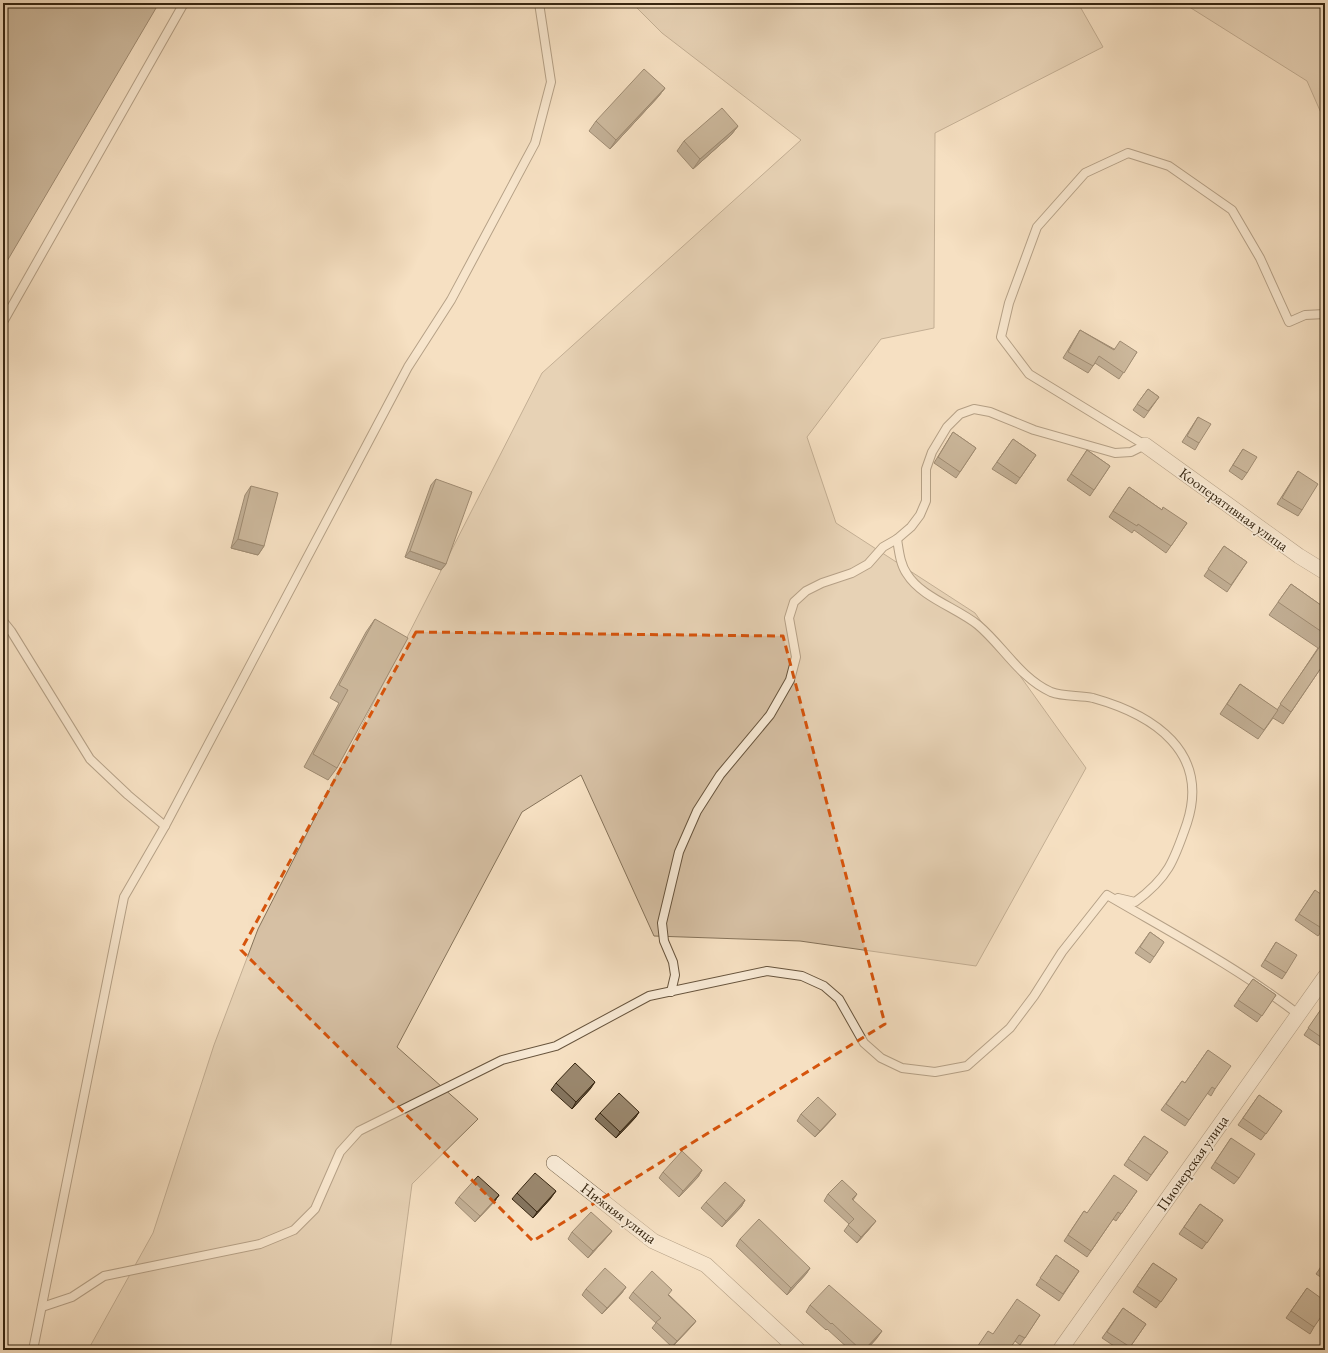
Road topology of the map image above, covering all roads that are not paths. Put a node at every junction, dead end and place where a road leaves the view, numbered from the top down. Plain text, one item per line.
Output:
1 (184, 3) edge
2 (539, 3) edge
3 (1325, 314) edge
4 (3, 322) edge
5 (1145, 445) junction
6 (897, 540) junction
7 (1325, 572) edge
8 (3, 621) edge
9 (165, 826) junction
10 (1108, 895) junction
11 (1325, 977) edge
12 (671, 992) junction
13 (1298, 1014) junction
14 (554, 1163) dead end
15 (42, 1307) junction
16 (33, 1350) edge
17 (798, 1350) edge
18 (1060, 1350) edge

1 - 4 lane
2 - 9 lane
3 - 5 lane
5 - 6 lane
5 - 7 street, Кооперативная улица
6 - 10 lane
6 - 12 lane
8 - 9 lane
9 - 15 lane
10 - 12 lane
10 - 13 lane
11 - 13 street, Пионерская улица
12 - 15 lane
13 - 18 street, Пионерская улица
14 - 17 street, Нижняя улица
15 - 16 lane

